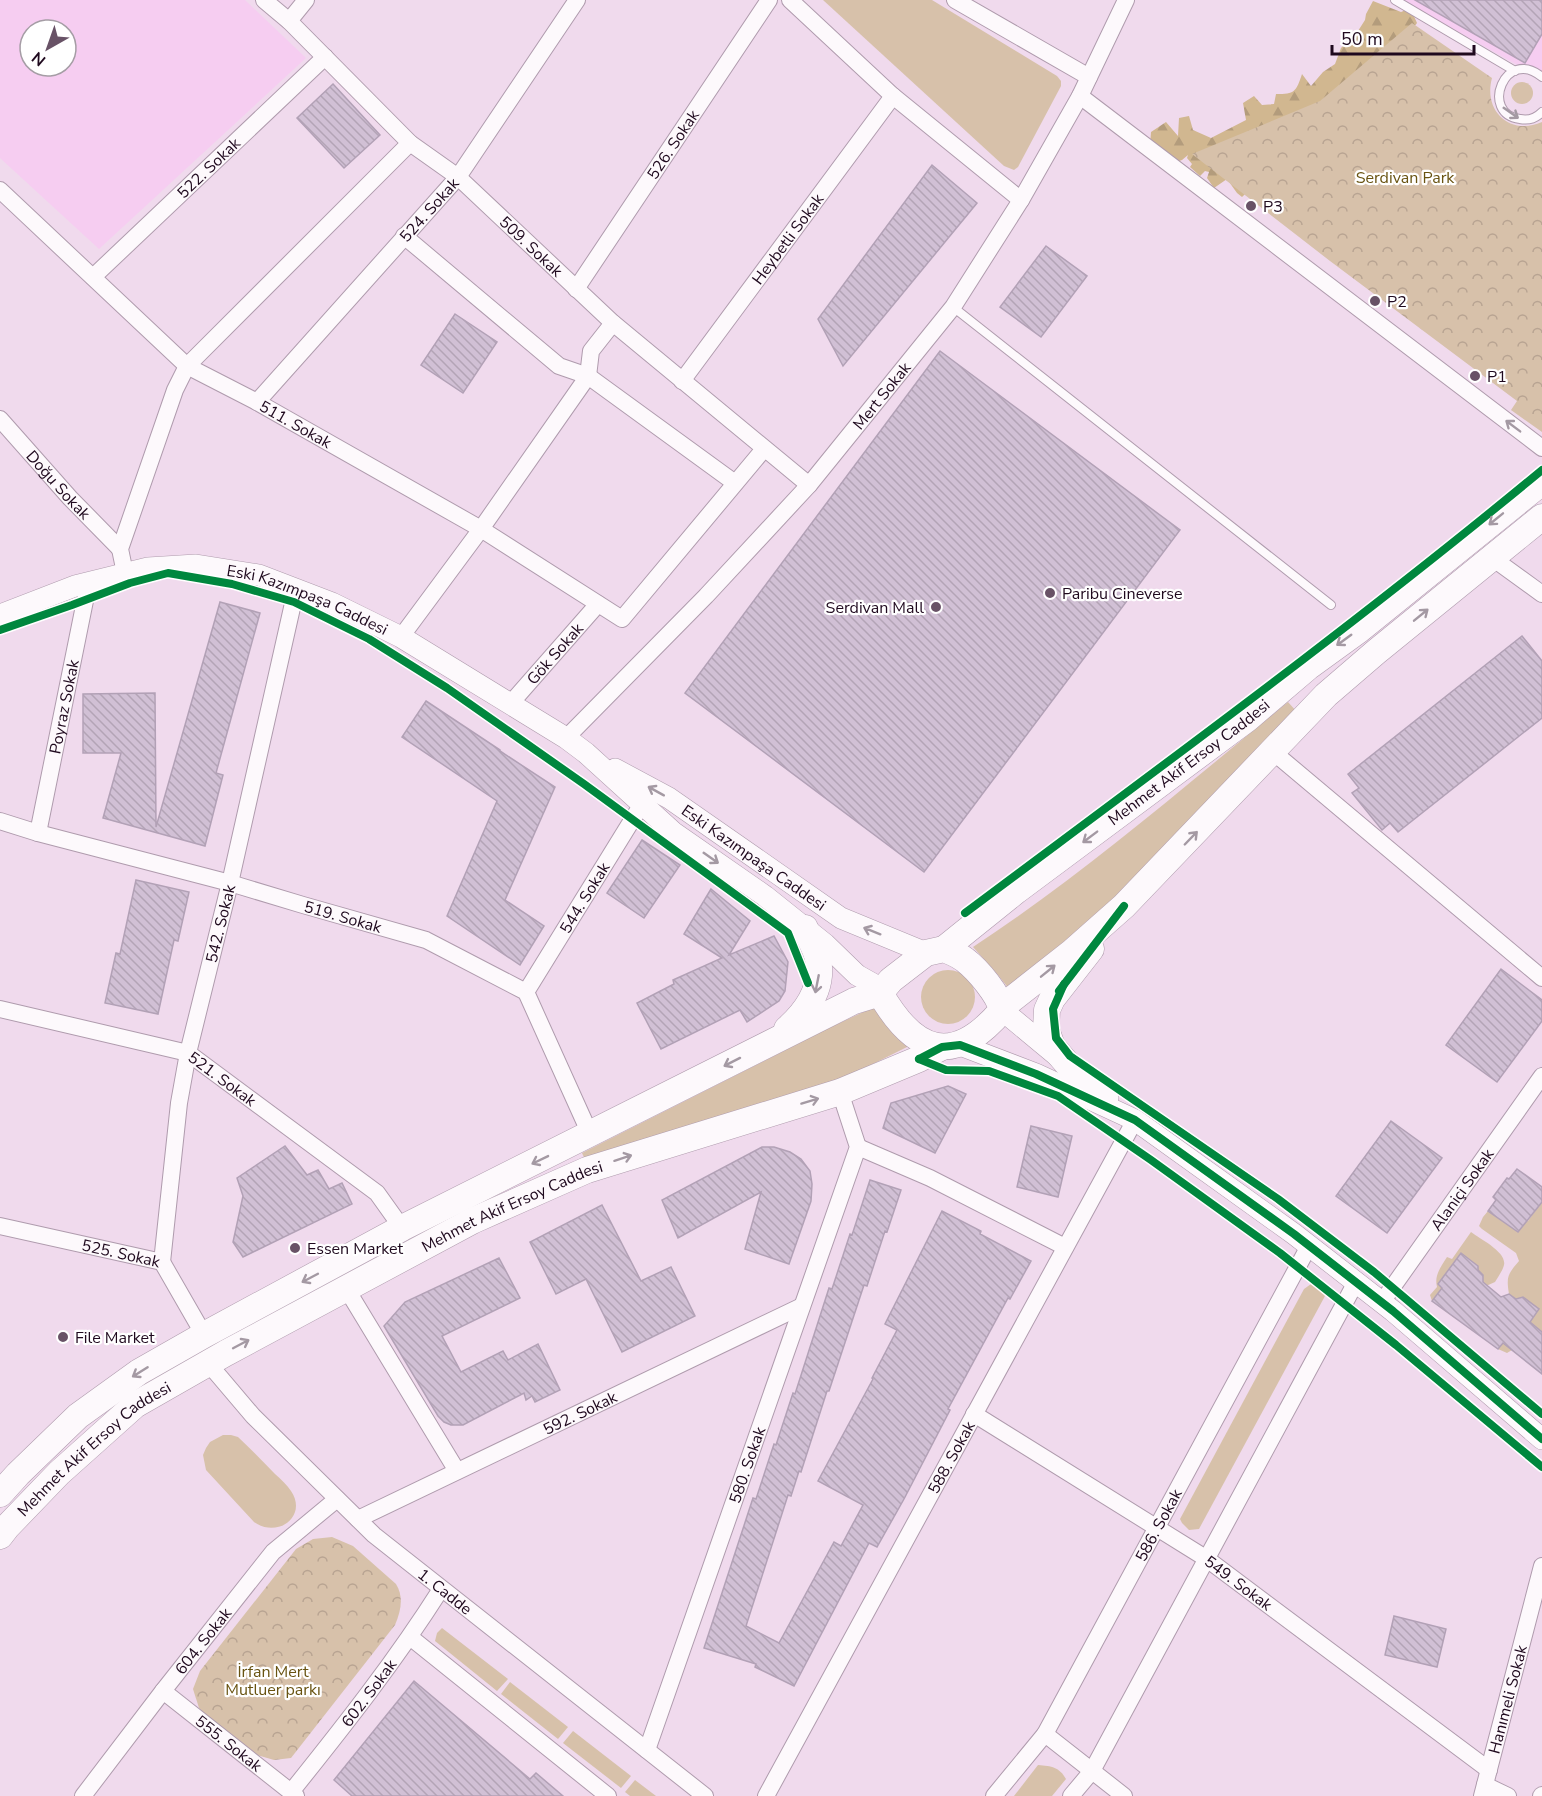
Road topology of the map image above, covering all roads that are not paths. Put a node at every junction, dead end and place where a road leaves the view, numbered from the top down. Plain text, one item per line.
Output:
1 (264, 0) edge
2 (306, 0) edge
3 (577, 0) edge
4 (769, 0) edge
5 (790, 0) edge
6 (955, 0) edge
7 (1126, 0) edge
8 (1395, 0) edge
9 (289, 21) junction
10 (325, 57) junction
11 (1542, 64) edge
12 (1515, 71) junction
13 (1539, 75) edge
14 (1089, 77) junction
15 (893, 96) junction
16 (1080, 96) junction
17 (1542, 112) edge
18 (410, 143) junction
19 (458, 177) junction
20 (0, 190) edge
21 (1021, 200) junction
22 (404, 236) junction
23 (93, 278) junction
24 (576, 289) junction
25 (953, 307) junction
26 (613, 323) junction
27 (187, 366) junction
28 (588, 376) junction
29 (681, 381) junction
30 (257, 402) junction
31 (2, 427) edge
32 (1542, 448) edge
33 (764, 449) junction
34 (1542, 482) edge
35 (735, 483) junction
36 (809, 485) junction
37 (1542, 517) edge
38 (481, 529) junction
39 (120, 549) junction
40 (1491, 557) junction
41 (125, 573) junction
42 (89, 581) junction
43 (296, 590) junction
44 (1542, 594) edge
45 (598, 604) junction
46 (1331, 605) dead end
47 (0, 615) edge
48 (401, 637) junction
49 (511, 703) junction
50 (566, 738) junction
51 (1272, 751) junction
52 (586, 753) junction
53 (642, 804) junction
54 (0, 821) edge
55 (38, 833) junction
56 (230, 883) junction
57 (1124, 906) junction
58 (805, 928) junction
59 (935, 951) junction
60 (1542, 978) edge
61 (881, 991) junction
62 (526, 992) junction
63 (0, 1009) edge
64 (1002, 1009) junction
65 (775, 1041) junction
66 (951, 1046) junction
67 (188, 1053) junction
68 (1070, 1067) junction
69 (1542, 1076) edge
70 (840, 1092) junction
71 (1135, 1120) junction
72 (590, 1134) junction
73 (858, 1147) junction
74 (0, 1226) edge
75 (402, 1228) junction
76 (1309, 1246) junction
77 (1065, 1247) junction
78 (162, 1262) junction
79 (1356, 1282) junction
80 (346, 1288) junction
81 (1382, 1302) junction
82 (802, 1306) junction
83 (204, 1335) junction
84 (208, 1363) junction
85 (974, 1414) junction
86 (1542, 1439) edge
87 (457, 1471) junction
88 (0, 1494) edge
89 (337, 1499) junction
90 (358, 1519) junction
91 (1157, 1528) junction
92 (0, 1536) edge
93 (1207, 1559) junction
94 (1542, 1566) edge
95 (441, 1589) junction
96 (411, 1637) junction
97 (163, 1690) junction
98 (1045, 1734) junction
99 (647, 1750) junction
100 (1092, 1771) junction
101 (1486, 1784) edge
102 (294, 1794) edge
103 (83, 1796) edge
104 (608, 1796) edge
105 (705, 1796) edge
106 (766, 1796) edge
107 (994, 1796) edge
108 (1071, 1796) edge
109 (1124, 1796) edge
110 (1508, 1796) edge

1 - 9 street, 509. Sokak
2 - 9 street
3 - 19 street, 524. Sokak
4 - 24 street, 526. Sokak
5 - 15 street
6 - 14 street
7 - 14 street, Mert Sokak
8 - 12 lane
9 - 10 street, 509. Sokak
10 - 18 street, 509. Sokak
10 - 23 street, 522. Sokak
11 - 13 lane
12 - 13 lane
12 -> 17 lane
14 - 16 street, Mert Sokak
15 - 21 street
15 - 29 street, Heybetli Sokak
16 - 21 street, Mert Sokak
32 -> 16 street
18 - 19 street, 509. Sokak
18 - 27 street
19 - 22 street, 524. Sokak
19 - 24 street, 509. Sokak
20 - 23 street, 511. Sokak
21 - 25 street, Mert Sokak
22 - 28 street
22 - 30 street, 524. Sokak
23 - 27 street, 511. Sokak
24 - 26 street, 509. Sokak
25 - 36 street, Mert Sokak
25 - 46 lane
26 - 28 street
26 - 29 street, 509. Sokak
27 - 30 street, 511. Sokak
27 - 39 street
28 - 35 street
28 - 38 street
29 - 33 street, 509. Sokak
30 - 38 street, 511. Sokak
31 - 39 street, Doğu Sokak
33 - 35 street
33 - 36 street, 509. Sokak
34 -> 59 main road, Mehmet Akif Ersoy Caddesi
35 - 45 street, 511. Sokak
36 - 50 street, Mert Sokak
37 - 40 main road
38 - 45 street, 511. Sokak
38 - 48 street
39 - 41 street
40 - 44 street
51 -> 40 main road
41 - 42 street, Eski Kazımpaşa Caddesi
41 - 43 street, Eski Kazımpaşa Caddesi
42 - 47 street, Eski Kazımpaşa Caddesi
42 - 55 street, Poyraz Sokak
43 - 48 street, Eski Kazımpaşa Caddesi
43 - 56 street, 542. Sokak
45 - 49 street, Gök Sokak
48 - 49 street, Eski Kazımpaşa Caddesi
49 - 50 street, Eski Kazımpaşa Caddesi
50 - 52 street, Eski Kazımpaşa Caddesi
57 -> 51 main road
51 - 60 street
52 - 53 street, Eski Kazımpaşa Caddesi
59 -> 52 street, Eski Kazımpaşa Caddesi
53 -> 58 street, Eski Kazımpaşa Caddesi
53 - 62 street, 544. Sokak
54 - 55 street, 519. Sokak
55 - 56 street, 519. Sokak
56 - 62 street, 519. Sokak
56 - 67 street, 542. Sokak
64 -> 57 main road
57 - 68 main road
58 - 61 street, Eski Kazımpaşa Caddesi
58 -> 65 main road
59 - 61 main road
59 - 64 main road
61 - 65 main road, Mehmet Akif Ersoy Caddesi
61 - 66 main road
62 - 72 street
63 - 67 street, 521. Sokak
64 - 66 main road
64 - 68 street
65 -> 72 main road, Mehmet Akif Ersoy Caddesi
66 - 70 main road, Mehmet Akif Ersoy Caddesi
66 - 71 street
67 - 75 street, 521. Sokak
67 - 78 street, 542. Sokak
68 - 71 street
69 - 81 street, Alaniçi Sokak
70 - 73 street
80 -> 70 main road, Mehmet Akif Ersoy Caddesi
71 - 76 street
71 - 77 street, 588. Sokak
72 -> 75 main road, Mehmet Akif Ersoy Caddesi
73 - 77 street
73 - 82 street, 580. Sokak
74 - 78 street, 525. Sokak
75 -> 83 main road, Mehmet Akif Ersoy Caddesi
76 - 79 street
76 - 91 street, 586. Sokak
77 - 85 street, 588. Sokak
78 - 83 street, 525. Sokak
79 - 81 street
79 - 93 street
84 -> 80 main road, Mehmet Akif Ersoy Caddesi
80 - 87 street
81 - 86 street
82 - 87 street, 592. Sokak
82 - 99 street, 580. Sokak
83 -> 88 main road, Mehmet Akif Ersoy Caddesi
84 - 89 street, 1. Cadde
84 - 92 main road, Mehmet Akif Ersoy Caddesi
85 - 91 street, 549. Sokak
85 - 106 street, 588. Sokak
87 - 90 street, 592. Sokak
89 - 90 street, 1. Cadde
89 - 97 street, 604. Sokak
90 - 95 street, 1. Cadde
91 - 93 street, 549. Sokak
91 - 98 street, 586. Sokak
93 - 100 street
93 - 101 street, 549. Sokak
94 - 101 street, Hanımeli Sokak
95 - 96 street, 602. Sokak
95 - 99 street, 1. Cadde
96 - 102 street, 602. Sokak
96 - 104 street
97 - 102 street, 555. Sokak
97 - 103 street, 604. Sokak
98 - 100 street
98 - 107 street, 586. Sokak
99 - 105 street, 1. Cadde
100 - 108 street
100 - 109 street
101 - 110 street, 549. Sokak

